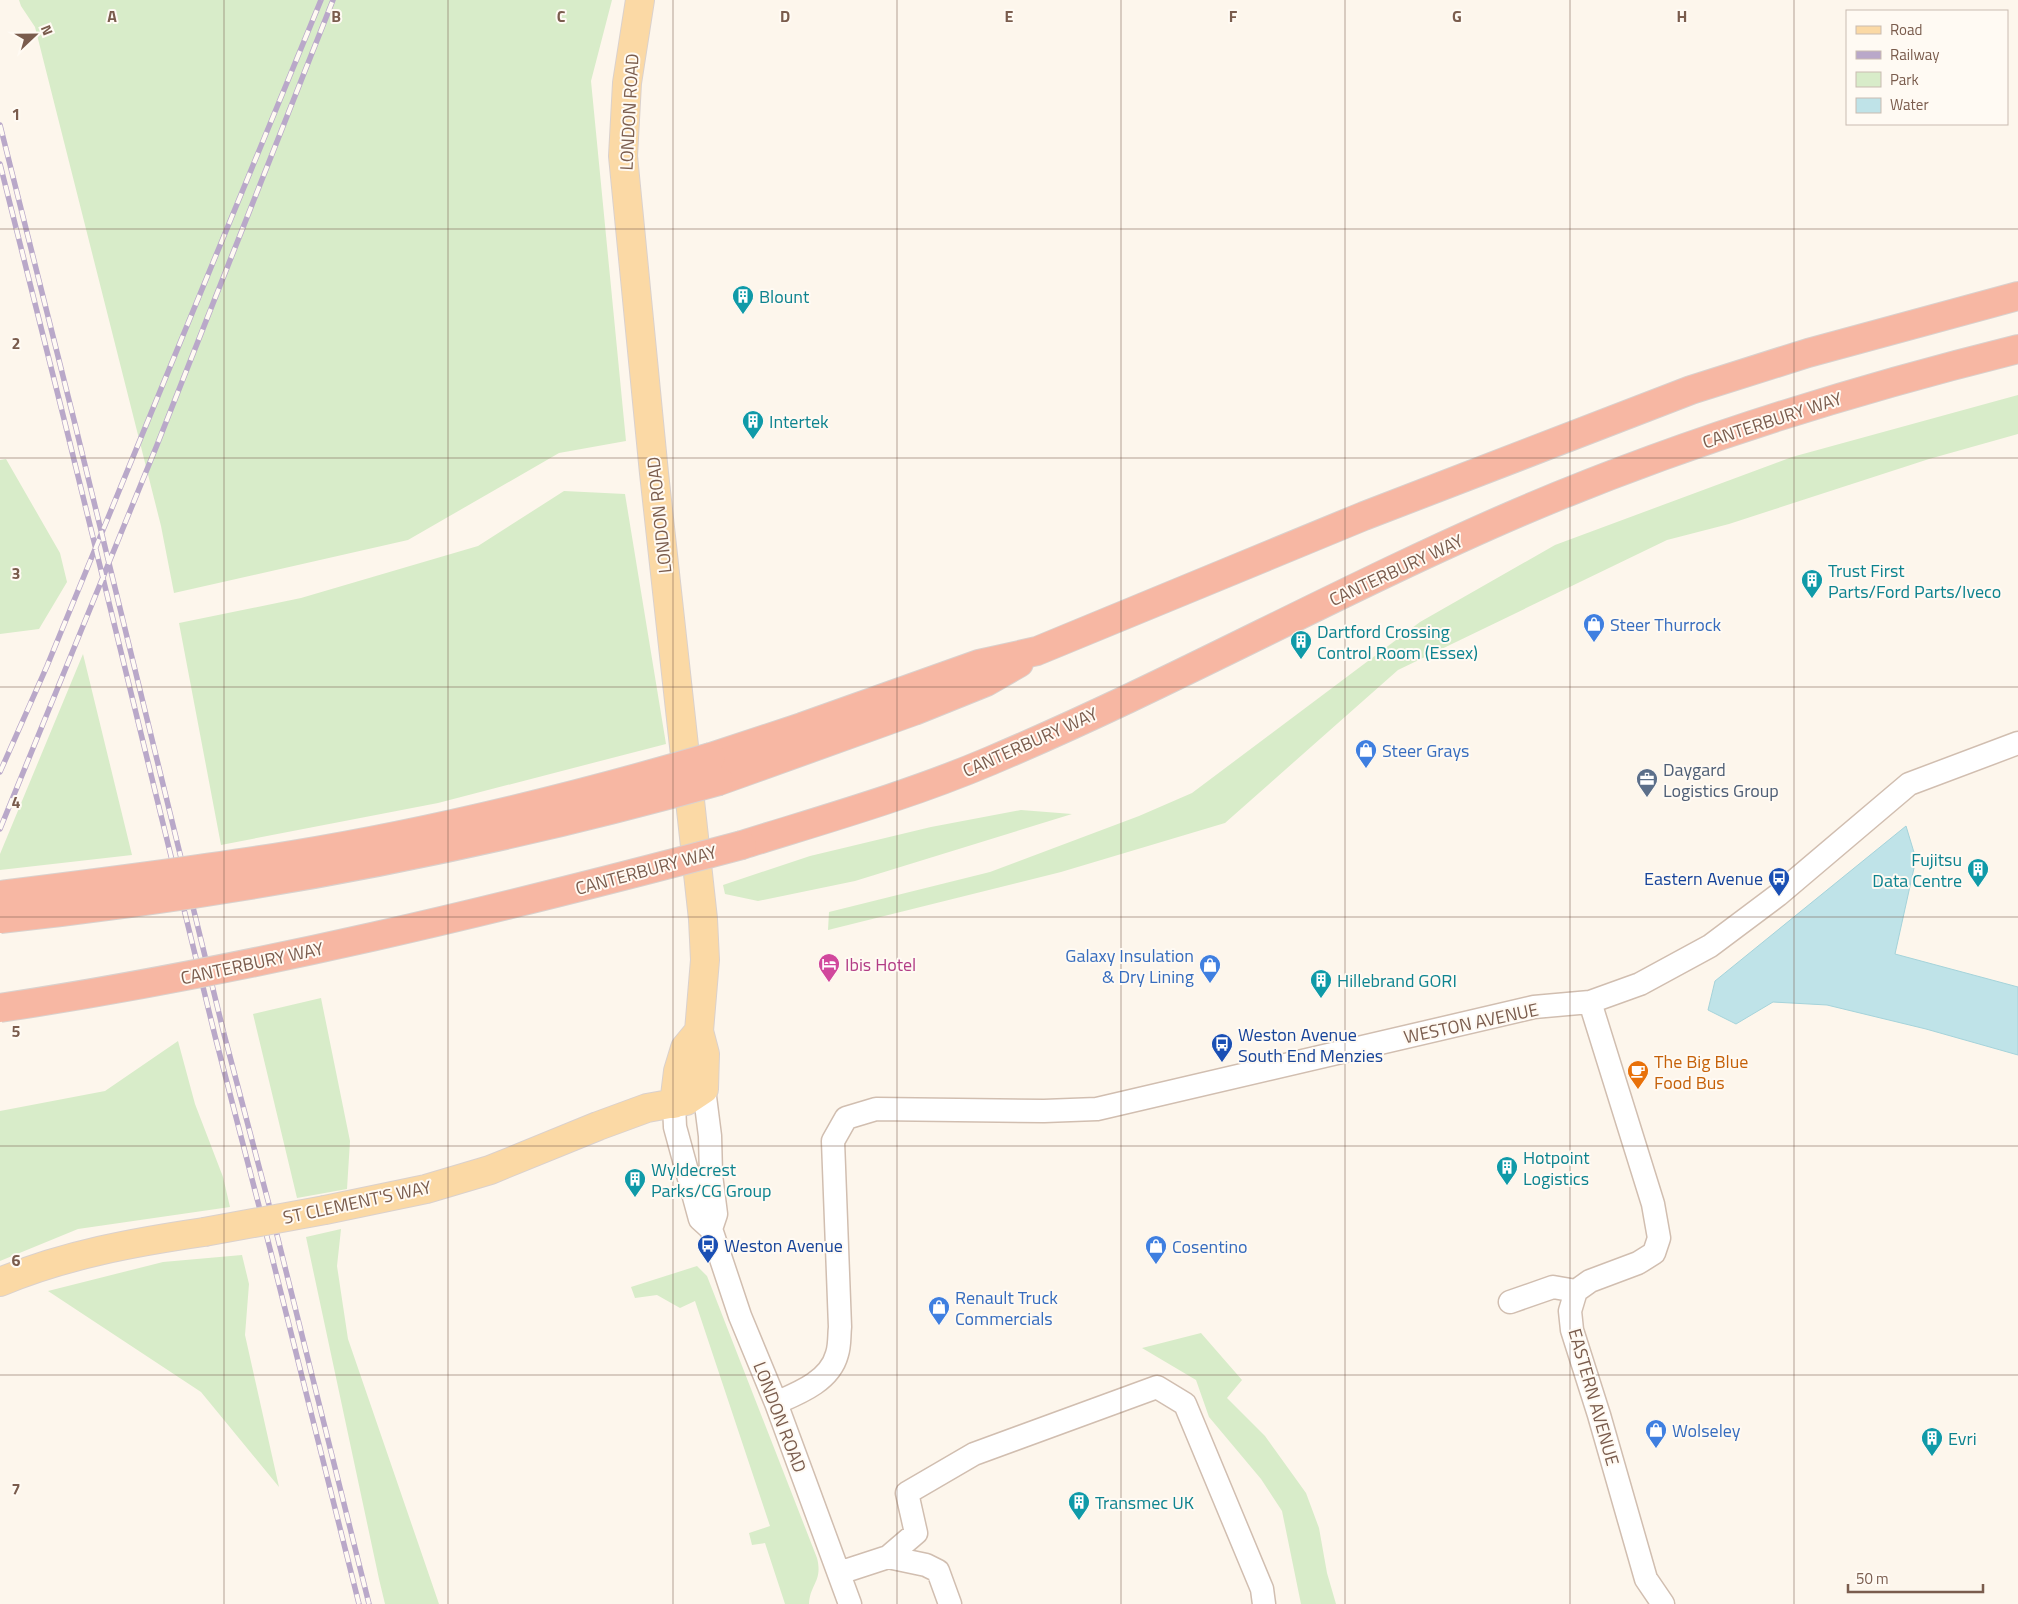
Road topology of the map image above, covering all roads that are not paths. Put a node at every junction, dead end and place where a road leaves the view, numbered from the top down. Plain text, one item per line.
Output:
1 (640, 0) edge
2 (2018, 296) edge
3 (2018, 349) edge
4 (2018, 743) edge
5 (715, 769) junction
6 (0, 895) edge
7 (0, 919) edge
8 (1590, 1002) junction
9 (0, 1008) edge
10 (699, 1031) junction
11 (704, 1089) junction
12 (674, 1104) junction
13 (711, 1229) junction
14 (0, 1282) edge
15 (1576, 1291) junction
16 (1510, 1302) dead end
17 (776, 1402) junction
18 (888, 1557) junction
19 (839, 1573) junction
20 (850, 1604) edge
21 (950, 1604) edge
22 (1264, 1604) edge
23 (1663, 1604) edge

1 - 10 main road, LONDON ROAD
2 - 5 highway
3 - 9 highway, CANTERBURY WAY, bridge
4 - 8 street, WESTON AVENUE
5 - 6 highway, bridge
5 - 7 highway, bridge
8 - 15 street
8 - 17 street, WESTON AVENUE
10 - 11 main road, LONDON ROAD
10 - 12 main road, LONDON ROAD
11 - 12 main road, ST CLEMENT'S WAY
11 - 13 street, LONDON ROAD
12 - 13 street, LONDON ROAD
12 - 14 main road, ST CLEMENT'S WAY, bridge
13 - 17 street, LONDON ROAD
15 - 16 street
15 - 23 street, EASTERN AVENUE
17 - 19 street, LONDON ROAD
18 - 19 street
18 - 21 street
18 - 22 street
19 - 20 street, LONDON ROAD

